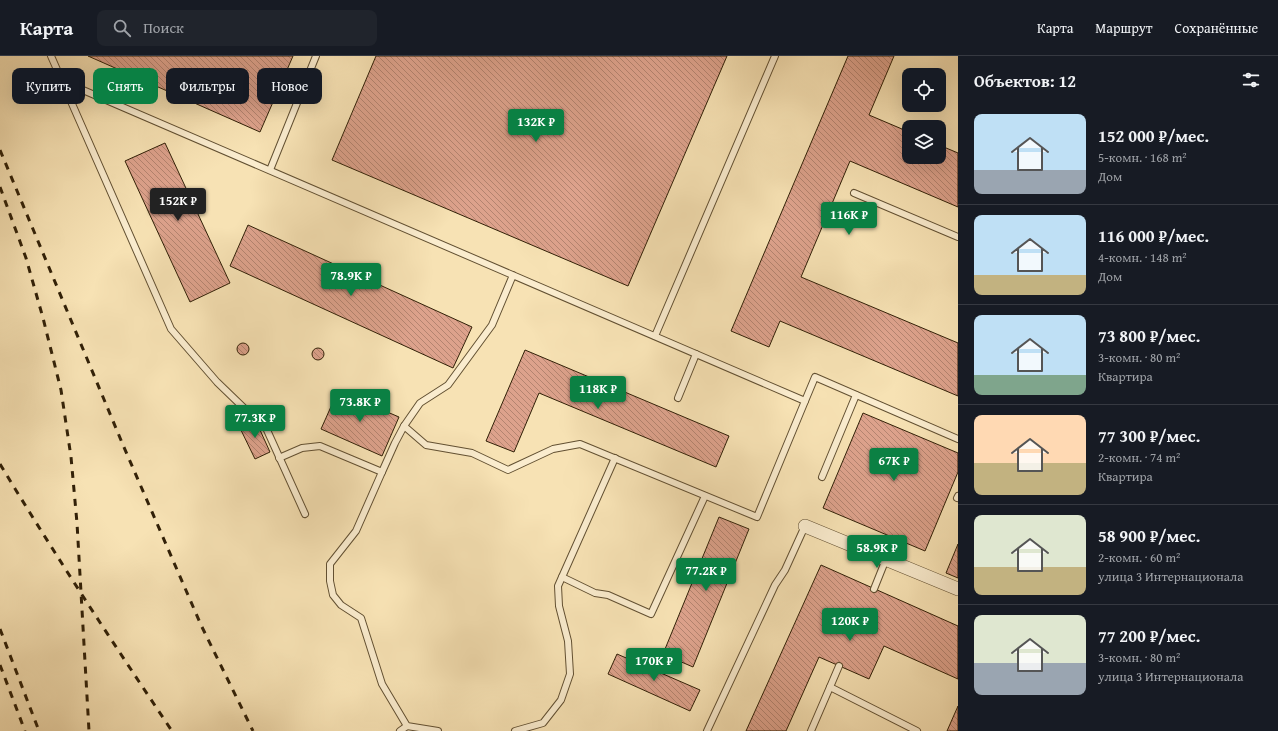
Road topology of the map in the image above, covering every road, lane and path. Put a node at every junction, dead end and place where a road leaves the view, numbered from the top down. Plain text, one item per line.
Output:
1 (51, 56) edge
2 (316, 56) edge
3 (775, 56) edge
4 (56, 68) edge
5 (85, 91) edge
6 (72, 104) edge
7 (270, 170) junction
8 (854, 193) dead end
9 (958, 237) edge
10 (513, 275) junction
11 (655, 336) junction
12 (696, 354) junction
13 (856, 395) junction
14 (678, 398) dead end
15 (805, 401) junction
16 (404, 426) junction
17 (958, 439) edge
18 (279, 458) junction
19 (615, 458) junction
20 (382, 472) junction
21 (822, 477) dead end
22 (705, 496) junction
23 (305, 514) dead end
24 (805, 526) joint
25 (886, 559) junction
26 (562, 577) junction
27 (874, 589) dead end
28 (958, 589) edge
29 (839, 666) dead end
30 (830, 687) junction
31 (407, 726) junction
32 (400, 731) edge
33 (437, 731) edge
34 (515, 731) edge
35 (707, 731) edge
36 (811, 731) edge
37 (917, 731) edge

1 - 4 lane
2 - 7 lane
3 - 11 lane
5 - 7 lane
6 - 18 lane
7 - 10 lane
8 - 9 lane
10 - 11 lane
10 - 16 lane
11 - 12 lane
12 - 14 lane
12 - 15 lane
13 - 15 lane
13 - 17 lane
13 - 21 lane
15 - 22 lane
16 - 19 lane
16 - 20 lane
18 - 20 lane
18 - 23 lane
19 - 22 lane
19 - 26 lane
20 - 31 lane
22 - 26 lane
24 - 25 street
24 - 35 lane
25 - 27 lane
25 - 28 street
26 - 34 lane
29 - 30 lane
30 - 36 lane
30 - 37 lane
31 - 32 lane
31 - 33 lane

